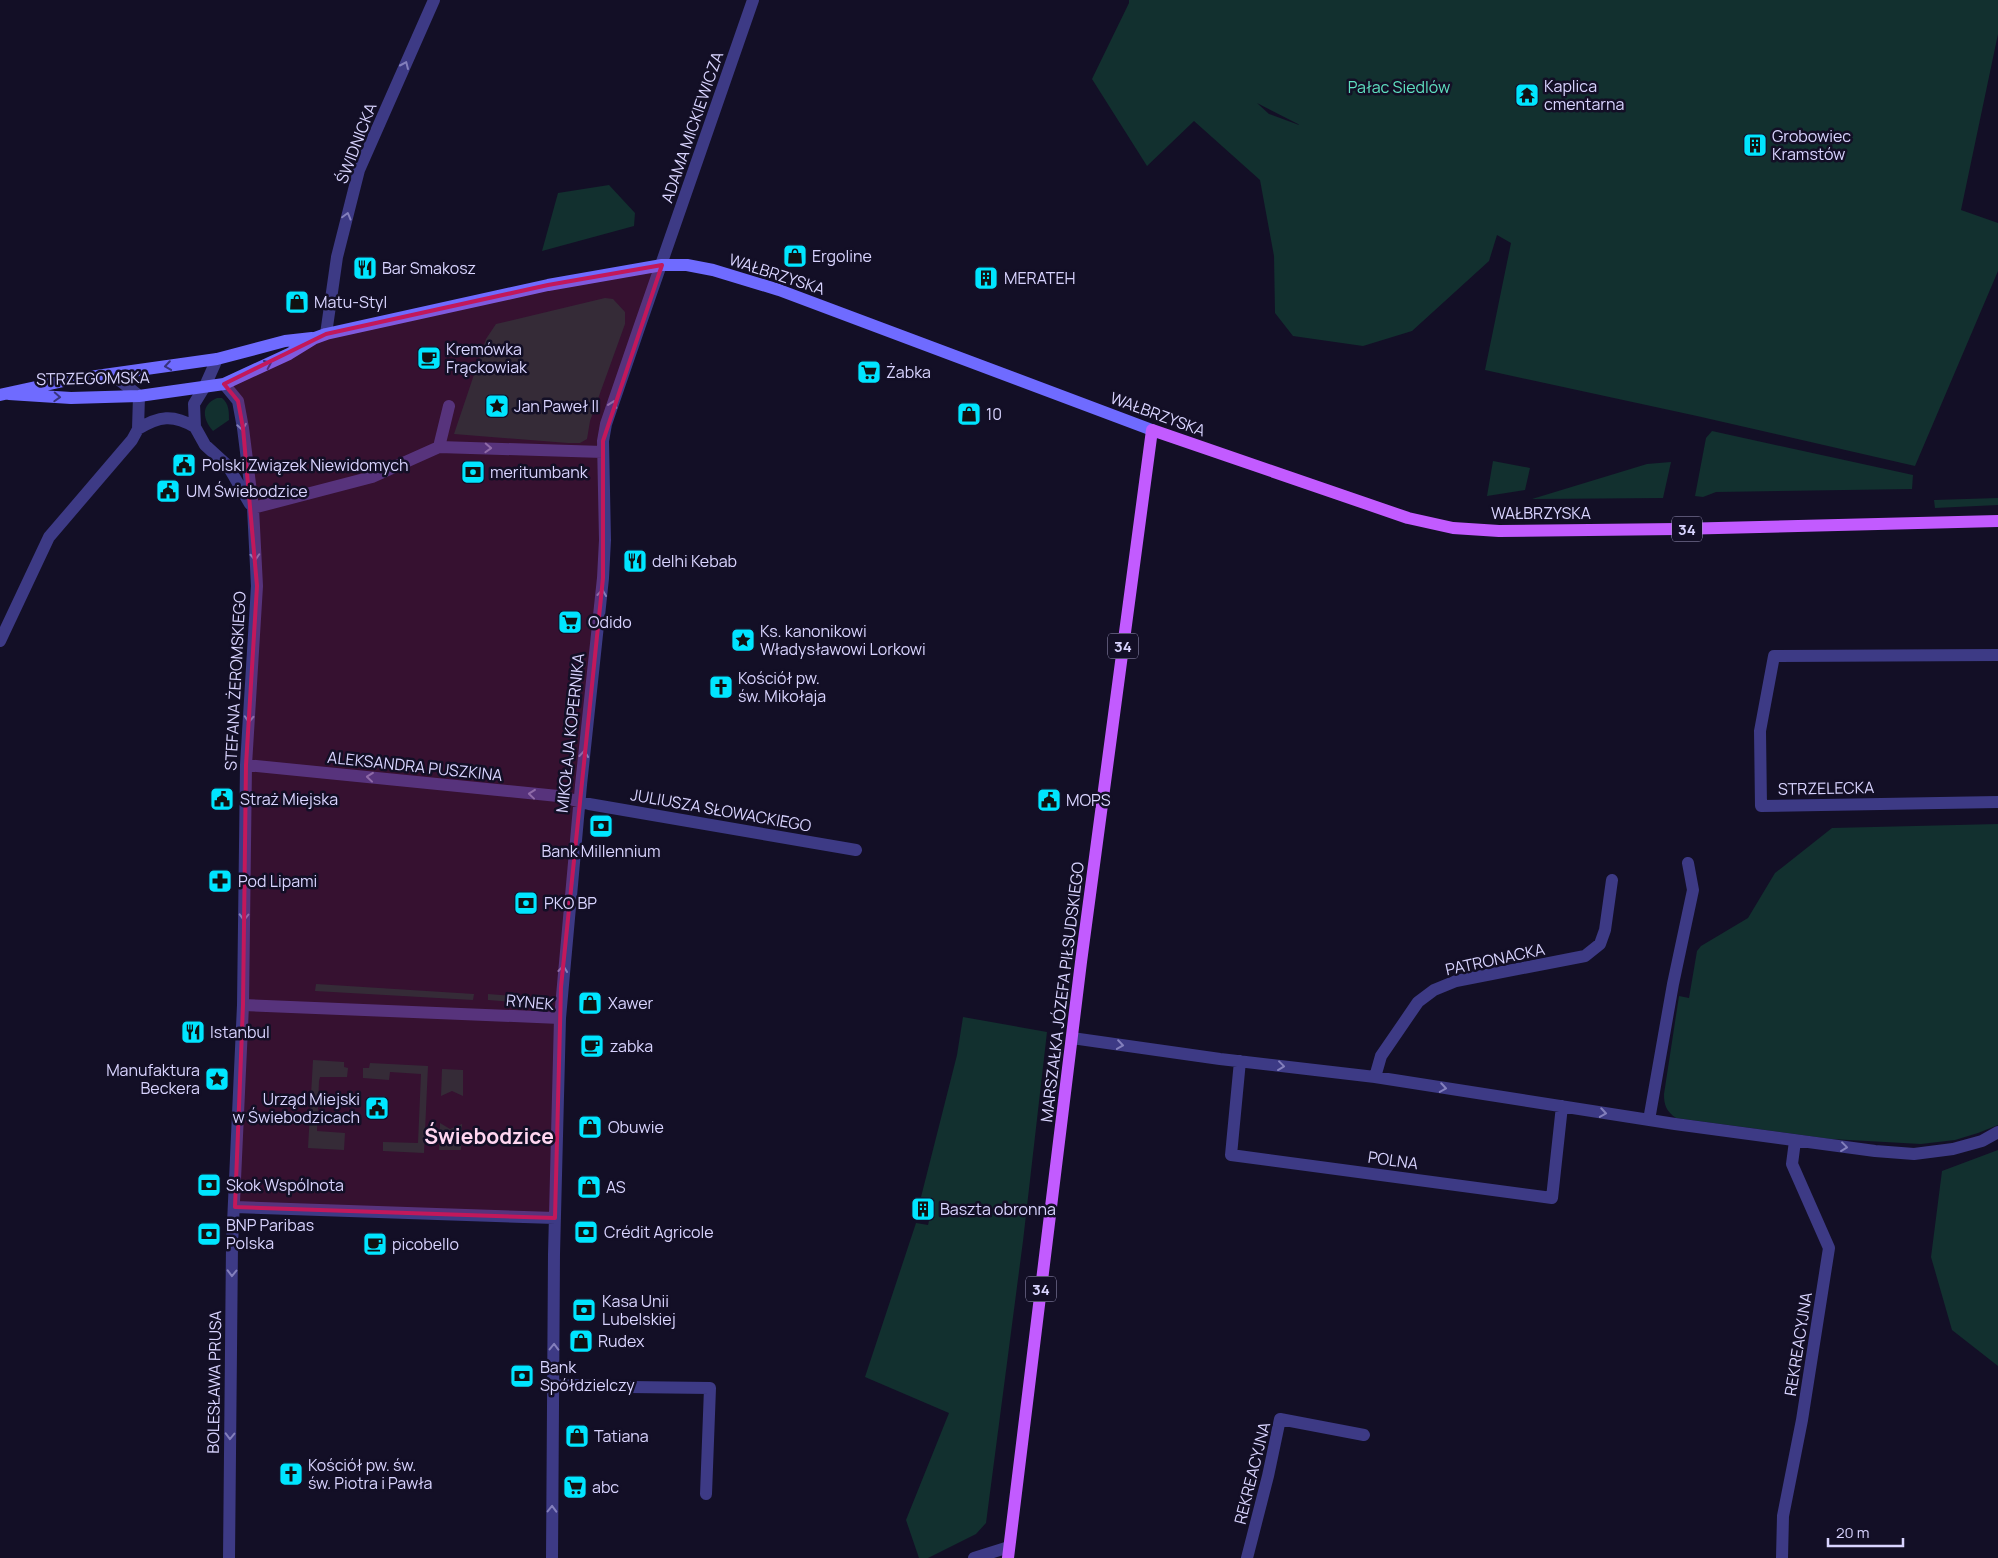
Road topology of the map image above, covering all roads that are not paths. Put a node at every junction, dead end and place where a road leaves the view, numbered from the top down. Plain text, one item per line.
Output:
1 (434, 0) edge
2 (753, 0) edge
3 (662, 265) junction
4 (320, 336) junction
5 (216, 359) junction
6 (112, 374) junction
7 (224, 384) junction
8 (205, 386) junction
9 (4, 395) edge
10 (139, 396) junction
11 (448, 406) dead end
12 (195, 427) junction
13 (138, 429) junction
14 (1152, 430) junction
15 (439, 446) junction
16 (603, 452) junction
17 (253, 508) junction
18 (1998, 520) edge
19 (0, 641) edge
20 (1998, 655) edge
21 (246, 765) junction
22 (1998, 802) edge
23 (580, 803) junction
24 (856, 850) dead end
25 (1688, 863) dead end
26 (1612, 880) dead end
27 (243, 1006) junction
28 (560, 1018) junction
29 (1072, 1038) junction
30 (1240, 1061) junction
31 (1375, 1077) junction
32 (1562, 1106) junction
33 (1649, 1120) junction
34 (1998, 1132) edge
35 (1795, 1141) junction
36 (235, 1207) junction
37 (555, 1218) junction
38 (578, 1385) tunnel mouth
39 (553, 1386) junction
40 (629, 1387) tunnel mouth
41 (1364, 1435) dead end
42 (706, 1494) dead end
43 (1008, 1553) edge
44 (228, 1558) edge
45 (552, 1558) edge
46 (974, 1558) edge
47 (1247, 1558) edge
48 (1782, 1558) edge

4 -> 1 street, ŚWIDNICKA
2 - 3 street, ADAMA MICKIEWICZA
3 - 4 main road, WAŁBRZYSKA
3 - 14 main road, WAŁBRZYSKA
16 -> 3 street, ADAMA MICKIEWICZA
4 - 5 main road, STRZEGOMSKA
7 -> 4 main road, STRZEGOMSKA
5 -> 6 main road, STRZEGOMSKA
5 - 8 street
6 - 9 main road, STRZEGOMSKA
6 - 10 street
7 - 8 main road, STRZEGOMSKA
7 -> 17 street, STEFANA ŻEROMSKIEGO
8 - 10 main road, STRZEGOMSKA
8 - 12 street
9 -> 10 main road, STRZEGOMSKA
10 - 13 street
11 - 15 street
12 - 13 street
12 - 17 street, STEFANA ŻEROMSKIEGO
13 - 19 street
14 - 18 main road, WAŁBRZYSKA / 34
14 - 29 main road, MARSZAŁKA JÓZEFA PIŁSUDSKIEGO / 34
15 -> 16 street
15 - 17 street
23 -> 16 street, MIKOŁAJA KOPERNIKA
17 -> 21 street, STEFANA ŻEROMSKIEGO
20 - 22 street, STRZELECKA
23 -> 21 street, ALEKSANDRA PUSZKINA
21 -> 27 street, STEFANA ŻEROMSKIEGO
23 - 24 street, JULIUSZA SŁOWACKIEGO
28 -> 23 street, MIKOŁAJA KOPERNIKA
25 - 33 street
26 - 31 street, PATRONACKA
27 - 28 street, RYNEK
27 - 36 street
28 - 37 street, RYNEK
29 -> 30 street
29 - 43 main road, MARSZAŁKA JÓZEFA PIŁSUDSKIEGO / 34
30 -> 31 street
30 - 32 street, POLNA
31 -> 32 street
32 -> 33 street
33 - 35 street
35 -> 34 street
35 - 48 street, REKREACYJNA
36 - 37 street
36 -> 44 street, BOLESŁAWA PRUSA
39 -> 37 street, RYNEK
38 - 39 street
45 -> 39 street, RYNEK
40 - 42 street
41 - 47 street, REKREACYJNA
43 - 46 street

